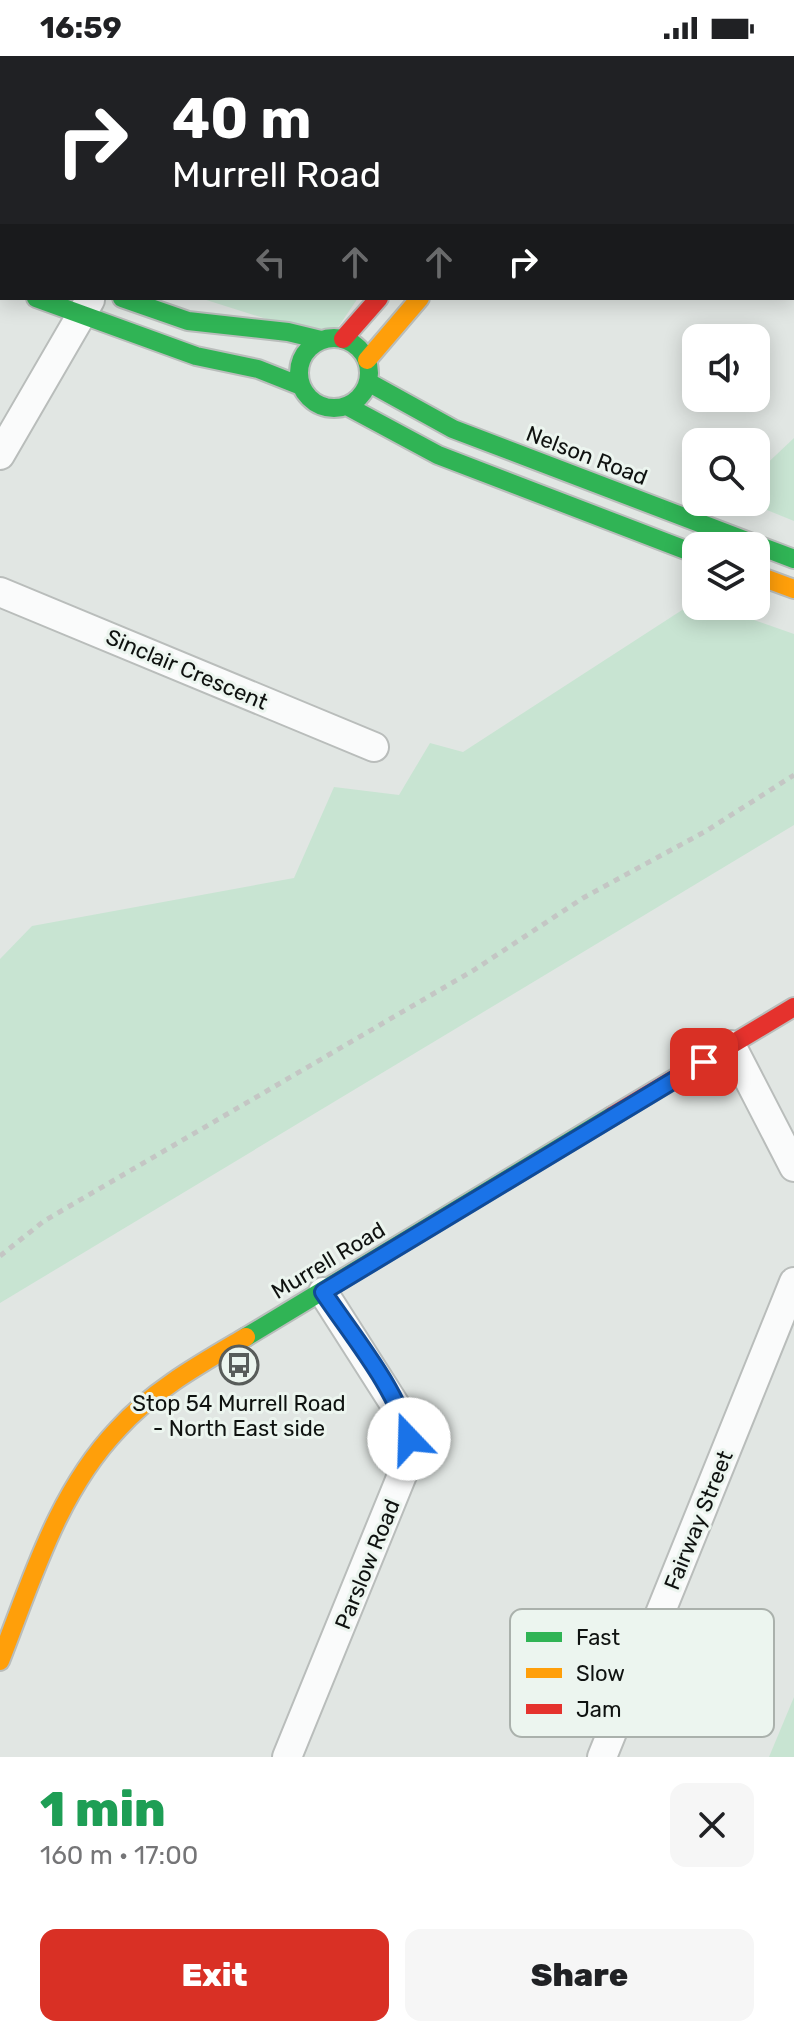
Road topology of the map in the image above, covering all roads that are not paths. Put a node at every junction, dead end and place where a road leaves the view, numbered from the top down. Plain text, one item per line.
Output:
1 (47, 300) edge
2 (128, 300) edge
3 (377, 300) edge
4 (418, 300) edge
5 (87, 307) edge
6 (343, 339) junction
7 (321, 340) junction
8 (367, 360) junction
9 (368, 382) junction
10 (301, 386) junction
11 (347, 406) junction
12 (0, 455) edge
13 (682, 549) edge
14 (794, 559) edge
15 (770, 580) edge
16 (794, 589) edge
17 (0, 592) edge
18 (374, 747) dead end
19 (794, 1007) edge
20 (731, 1045) junction
21 (794, 1167) edge
22 (794, 1282) edge
23 (323, 1292) junction
24 (662, 1609) edge
25 (0, 1661) edge
26 (610, 1737) edge
27 (287, 1757) edge
28 (602, 1757) edge

1 - 5 main road
2 - 7 main road
3 - 6 main road
4 - 8 main road
5 - 10 main road
5 - 12 street
6 - 7 main road
6 - 8 main road
7 - 10 main road
8 - 9 main road
9 - 11 main road
9 - 14 main road, Nelson Road
10 - 11 main road
11 - 13 main road
15 - 16 main road
17 - 18 street, Sinclair Crescent
19 - 20 main road, Murrell Road
20 - 21 street
20 - 23 main road, Murrell Road
22 - 24 street, Fairway Street
23 - 25 main road, Murrell Road
23 - 27 street, Parslow Road
26 - 28 street, Fairway Street

